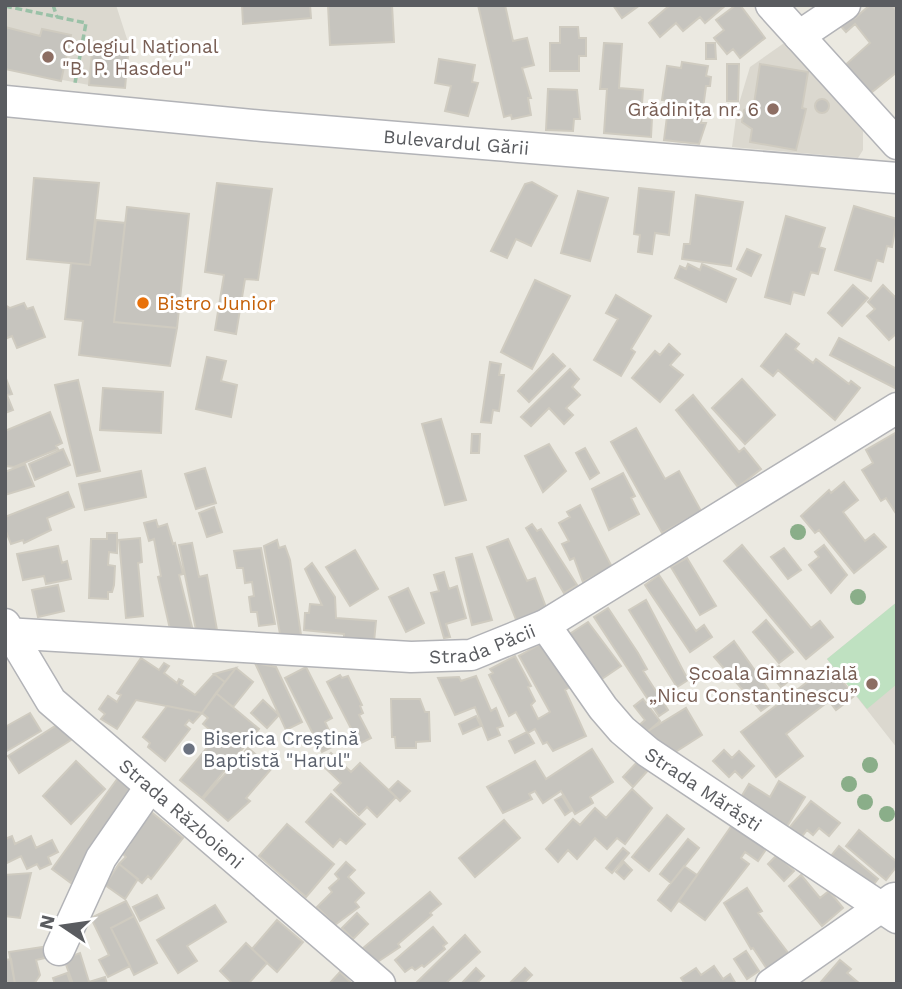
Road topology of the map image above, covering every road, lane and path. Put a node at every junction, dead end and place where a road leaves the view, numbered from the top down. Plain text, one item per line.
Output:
1 (53, 5) edge
2 (771, 5) edge
3 (845, 5) edge
4 (5, 6) edge
5 (57, 17) junction
6 (799, 36) junction
7 (9, 100) edge
8 (73, 106) junction
9 (897, 144) edge
10 (897, 178) edge
11 (897, 408) edge
12 (545, 625) junction
13 (6, 630) edge
14 (150, 787) junction
15 (891, 907) edge
16 (59, 950) dead end
17 (380, 984) edge
18 (771, 984) edge

1 - 5 path
2 - 6 street
3 - 6 street
4 - 5 path
5 - 8 path
6 - 9 street
7 - 8 street, Bulevardul Gării
8 - 10 street, Bulevardul Gării
11 - 12 street, Strada Păcii
12 - 13 street, Strada Păcii
12 - 15 street, Strada Mărăști
13 - 14 street, Strada Războieni
14 - 16 street
14 - 17 street, Strada Războieni
15 - 18 street

